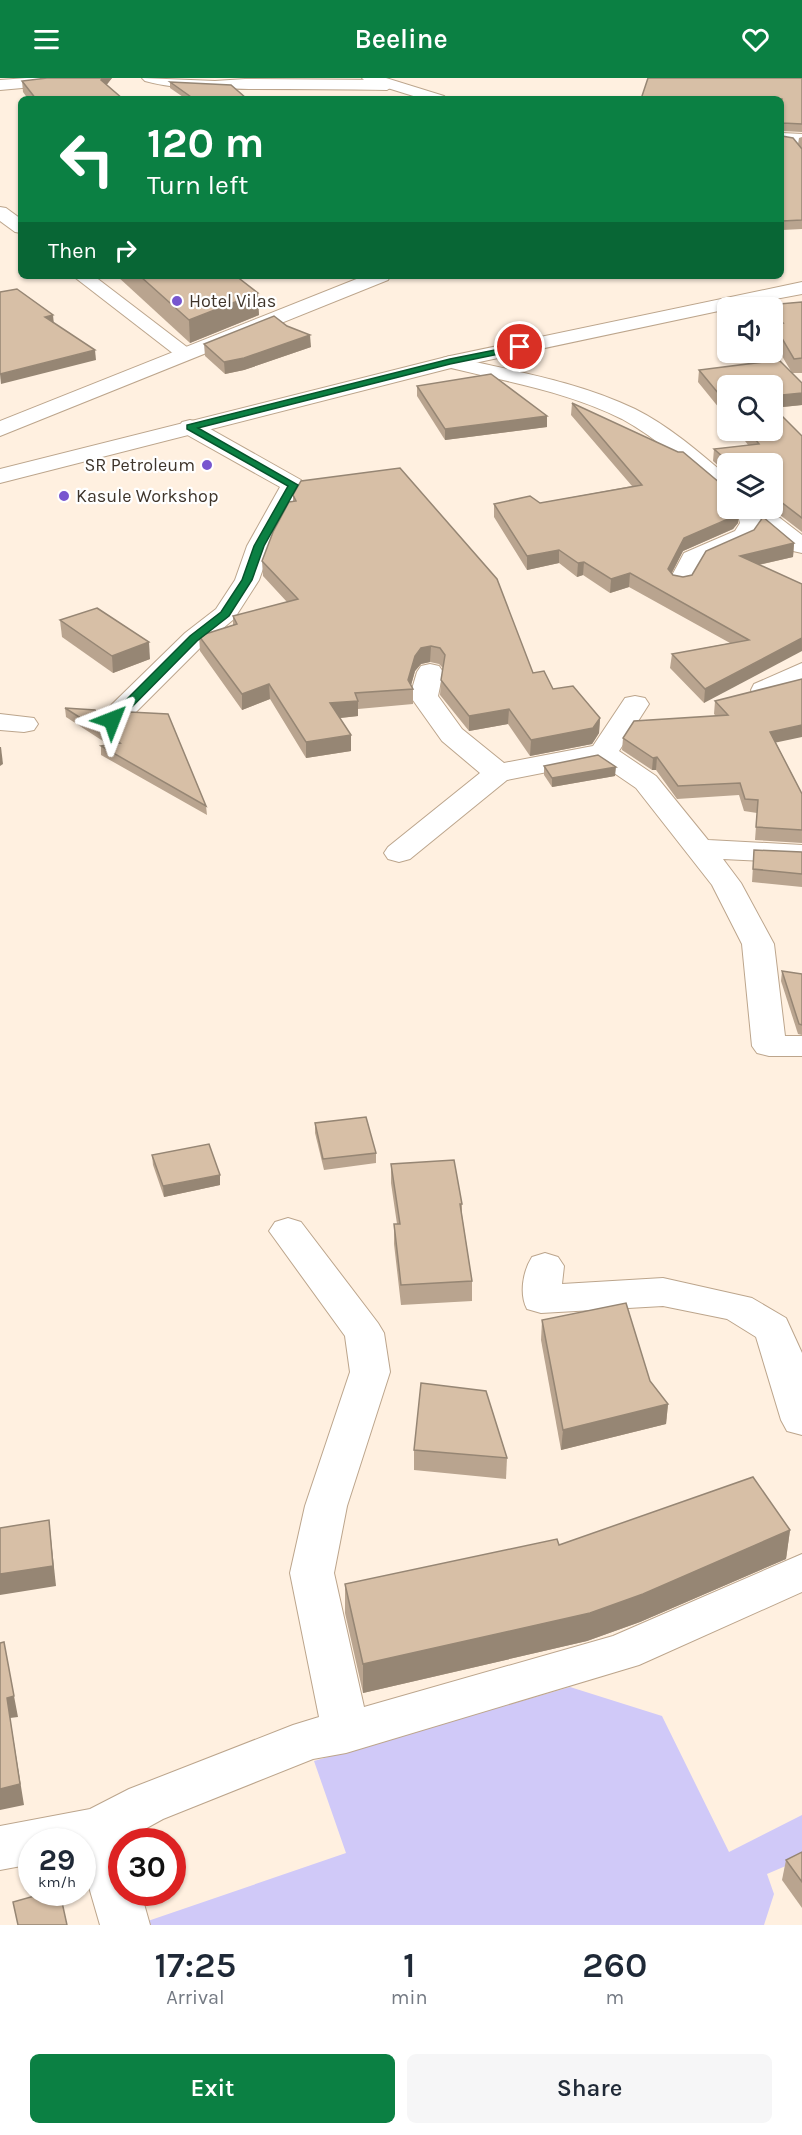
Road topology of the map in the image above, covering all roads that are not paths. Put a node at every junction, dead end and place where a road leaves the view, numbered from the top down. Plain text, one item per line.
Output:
1 (78, 78) edge
2 (150, 78) edge
3 (370, 78) edge
4 (0, 85) edge
5 (387, 85) junction
6 (428, 96) edge
7 (784, 138) edge
8 (802, 139) edge
9 (0, 212) edge
10 (18, 226) edge
11 (86, 279) edge
12 (371, 279) edge
13 (802, 288) edge
14 (186, 354) junction
15 (450, 362) junction
16 (190, 427) junction
17 (0, 429) edge
18 (0, 476) edge
19 (717, 479) edge
20 (751, 519) edge
21 (764, 519) edge
22 (802, 546) edge
23 (681, 580) edge
24 (802, 671) edge
25 (430, 672) dead end
26 (764, 690) edge
27 (636, 704) dead end
28 (112, 720) edge
29 (603, 753) junction
30 (498, 773) junction
31 (699, 849) junction
32 (399, 853) dead end
33 (802, 854) edge
34 (802, 1046) edge
35 (288, 1231) dead end
36 (544, 1266) dead end
37 (802, 1420) edge
38 (802, 1572) edge
39 (346, 1733) junction
40 (98, 1830) joint
41 (18, 1845) edge
42 (0, 1848) edge
43 (125, 1925) edge

1 - 4 street
2 - 5 street
3 - 5 street
5 - 6 street
7 - 8 street
9 - 10 street
11 - 14 street
12 - 14 street
13 - 15 street
14 - 17 street
15 - 16 street
15 - 19 street
16 - 18 street
16 - 28 street
20 - 23 street
21 - 22 street
24 - 26 street
25 - 30 street
27 - 29 street
29 - 30 street
29 - 31 street
30 - 32 street
31 - 33 street
31 - 34 street
35 - 39 street
36 - 37 street
38 - 39 street
39 - 40 street
40 - 43 street
41 - 42 street

